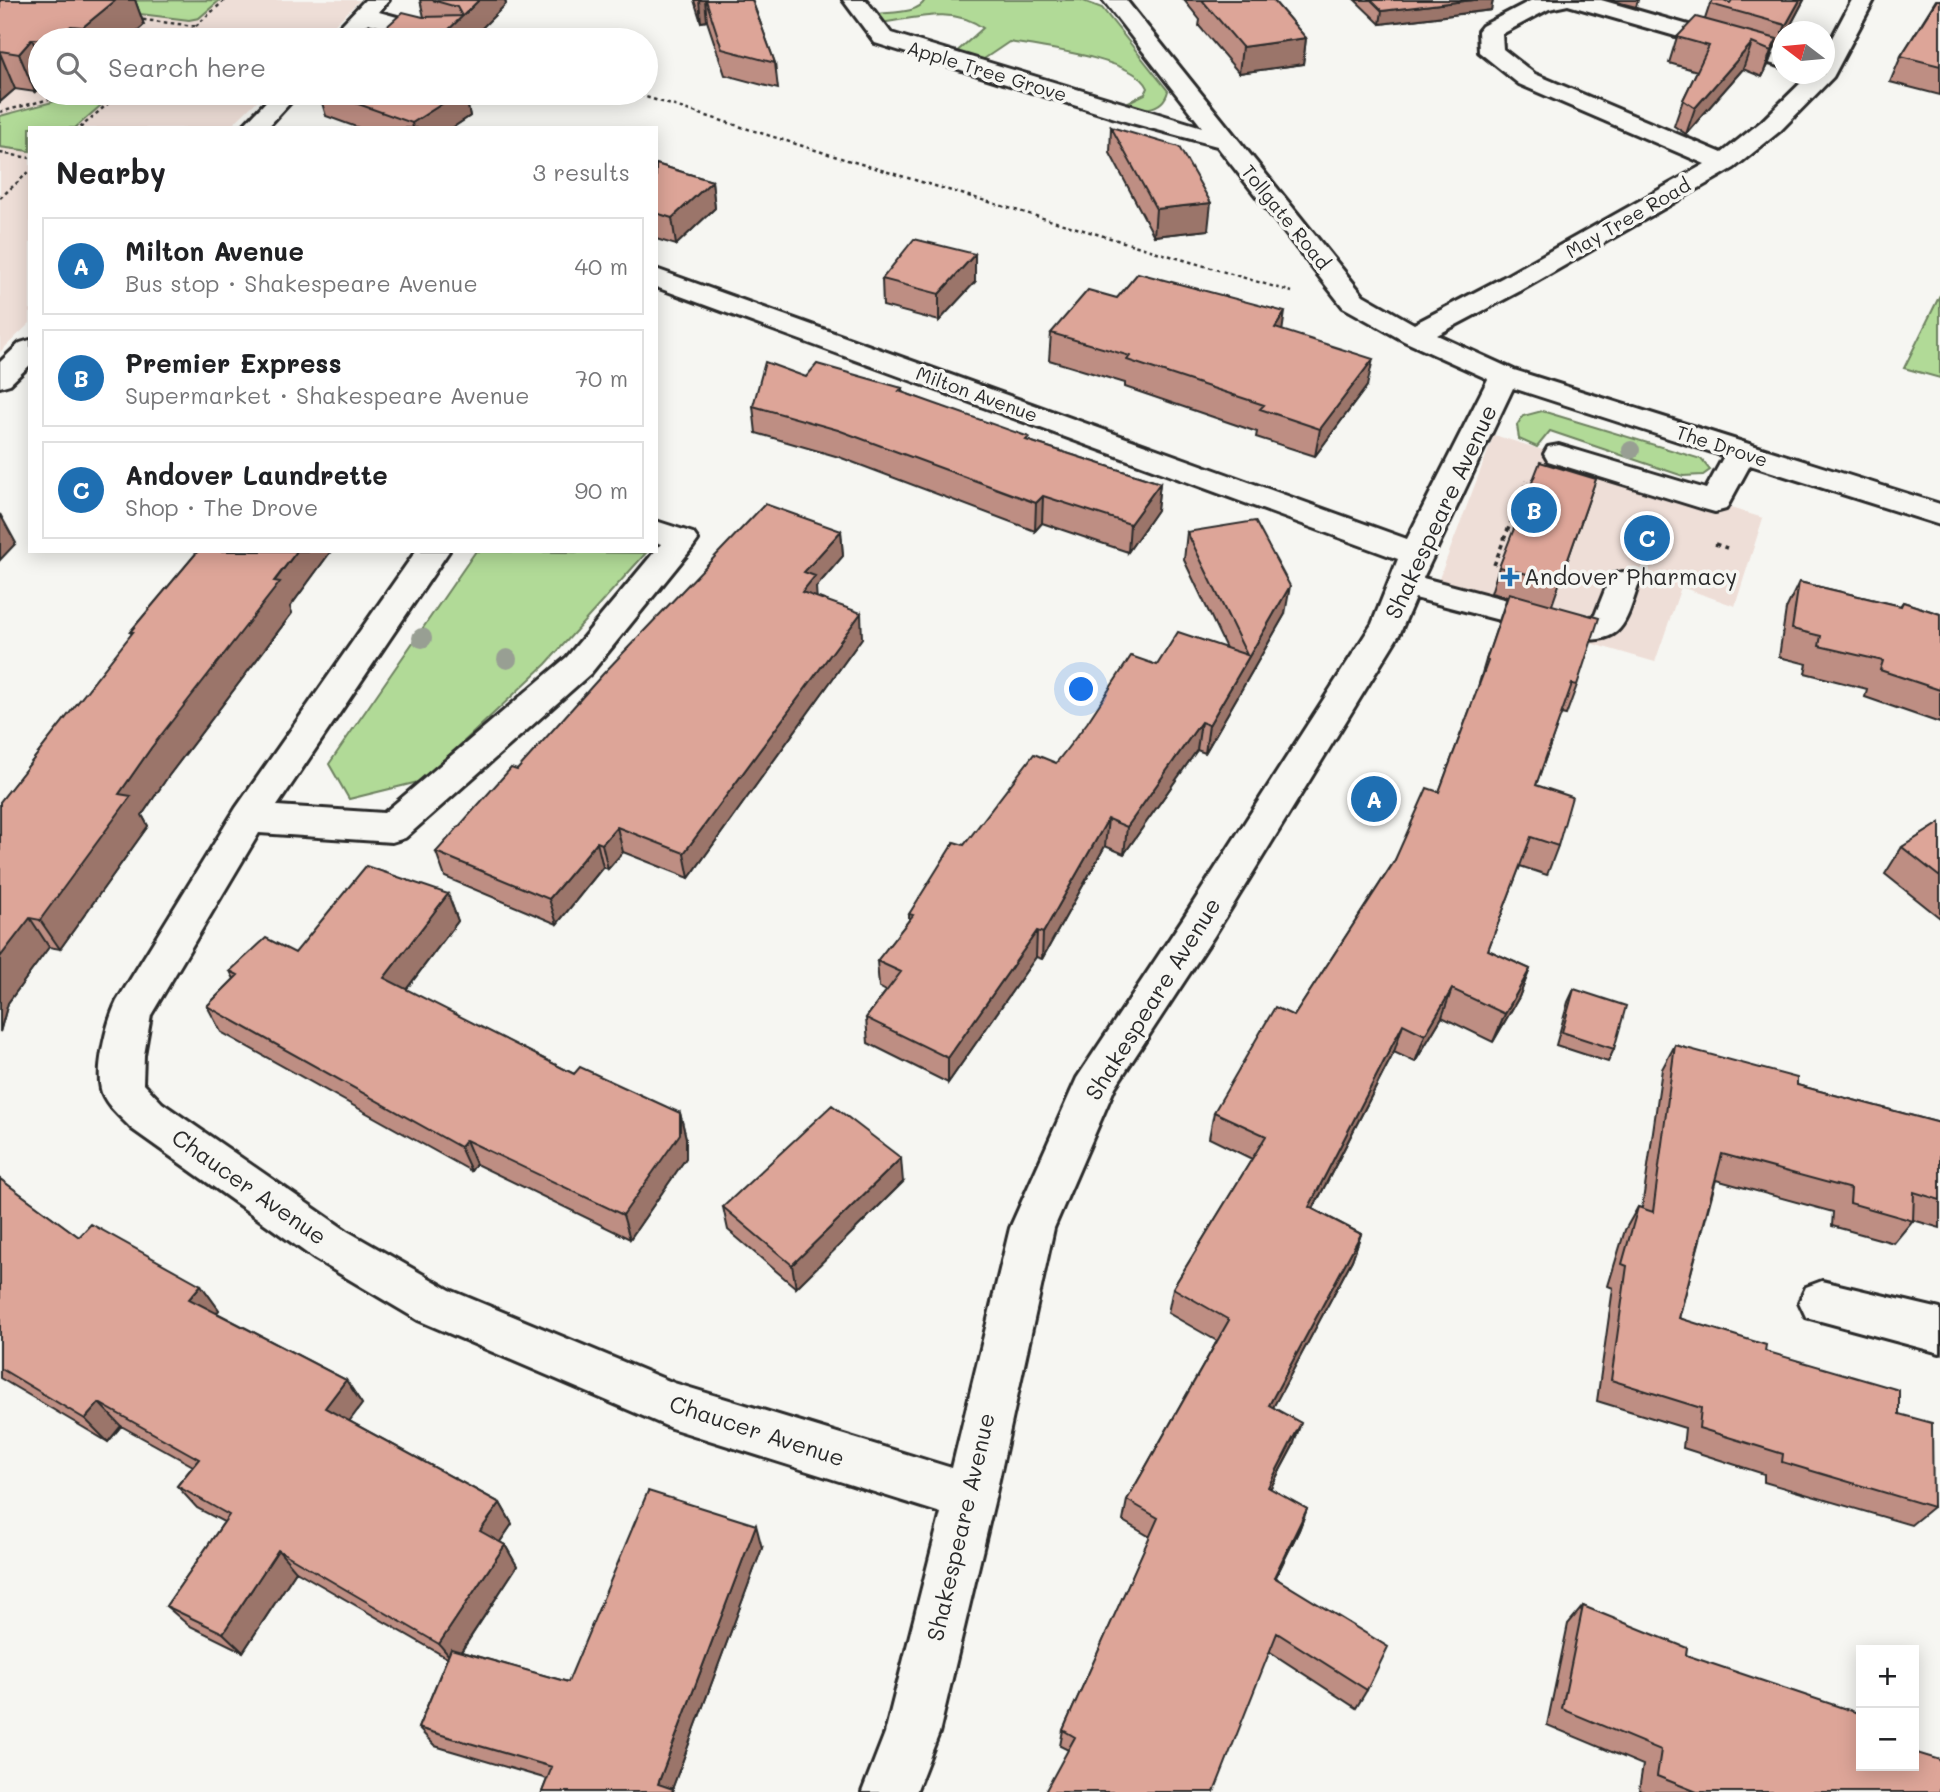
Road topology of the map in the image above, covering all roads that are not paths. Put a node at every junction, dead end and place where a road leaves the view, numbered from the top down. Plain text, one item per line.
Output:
1 (854, 0) edge
2 (1114, 0) edge
3 (1560, 0) edge
4 (1576, 0) edge
5 (1863, 0) edge
6 (371, 7) edge
7 (350, 28) edge
8 (424, 28) edge
9 (1835, 52) edge
10 (1772, 57) edge
11 (1812, 84) edge
12 (1194, 101) junction
13 (275, 105) edge
14 (1137, 117) junction
15 (255, 126) edge
16 (1226, 141) junction
17 (1725, 163) junction
18 (660, 284) edge
19 (1414, 335) junction
20 (28, 351) edge
21 (1504, 376) junction
22 (0, 378) edge
23 (1742, 452) junction
24 (1559, 454) dead end
25 (1940, 515) edge
26 (658, 532) edge
27 (432, 553) edge
28 (1410, 569) junction
29 (1623, 583) dead end
30 (249, 818) junction
31 (1822, 1302) dead end
32 (1940, 1331) edge
33 (970, 1498) junction
34 (888, 1792) edge

1 - 14 street, Apple Tree Grove
2 - 12 street, Tollgate Road
3 - 17 street
4 - 10 street
5 - 9 street, May Tree Road
6 - 7 street
6 - 8 street
11 - 17 street, May Tree Road
12 - 14 street
12 - 16 street, Tollgate Road
13 - 15 street
14 - 16 street, Apple Tree Grove
16 - 19 street, Tollgate Road
17 - 19 street, May Tree Road
18 - 28 street, Milton Avenue
19 - 21 street, Tollgate Road
20 - 22 street
21 - 23 street, The Drove
21 - 28 street, Shakespeare Avenue
23 - 24 street
23 - 25 street, The Drove
26 - 30 street
27 - 30 street, Chaucer Avenue
28 - 29 street, Milton Avenue
28 - 33 street, Shakespeare Avenue
30 - 33 street, Chaucer Avenue
31 - 32 street
33 - 34 street, Shakespeare Avenue

